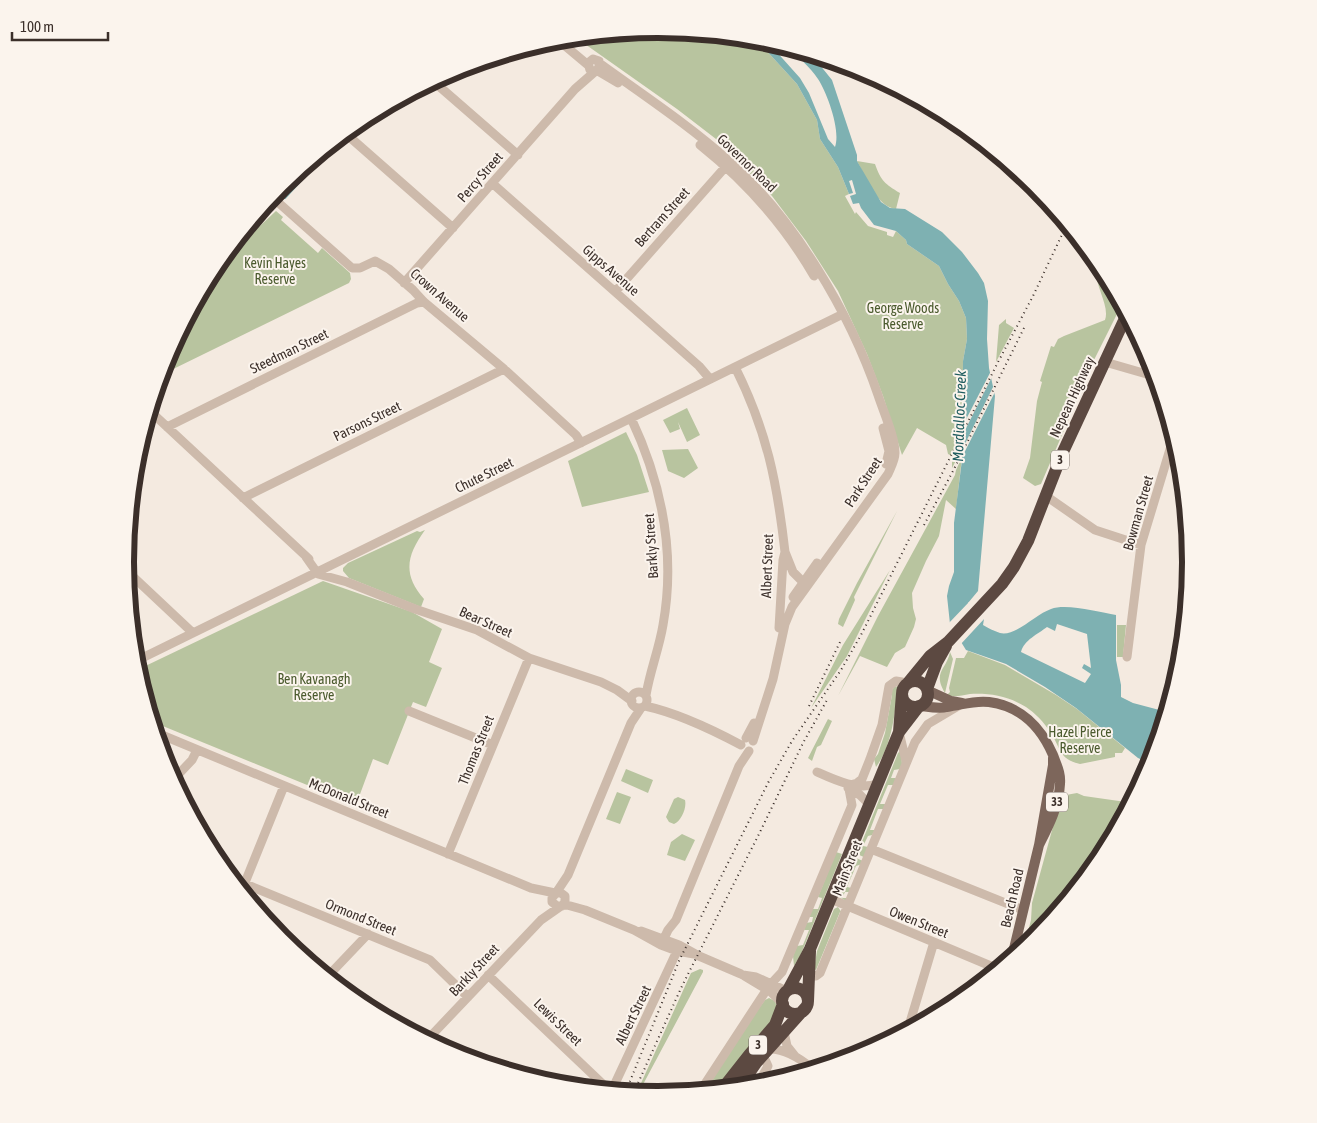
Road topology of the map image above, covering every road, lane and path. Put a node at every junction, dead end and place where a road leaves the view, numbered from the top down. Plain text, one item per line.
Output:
1 (570, 45) edge
2 (567, 46) edge
3 (593, 66) junction
4 (439, 86) edge
5 (351, 138) edge
6 (518, 155) junction
7 (728, 164) junction
8 (492, 184) junction
9 (278, 202) edge
10 (453, 228) junction
11 (404, 283) junction
12 (615, 292) junction
13 (424, 302) junction
14 (841, 315) junction
15 (1124, 322) edge
16 (1105, 362) junction
17 (735, 367) junction
18 (504, 369) junction
19 (1148, 374) edge
20 (710, 379) junction
21 (155, 416) edge
22 (631, 418) junction
23 (167, 427) junction
24 (581, 443) junction
25 (1170, 449) edge
26 (1046, 496) junction
27 (243, 498) junction
28 (1140, 545) junction
29 (785, 552) junction
30 (342, 560) junction
31 (319, 571) junction
32 (135, 578) edge
33 (345, 582) junction
34 (805, 584) junction
35 (783, 623) junction
36 (193, 633) junction
37 (951, 639) junction
38 (144, 657) edge
39 (1127, 657) dead end
40 (529, 658) junction
41 (905, 688) junction
42 (927, 690) junction
43 (639, 700) junction
44 (963, 703) junction
45 (920, 706) junction
46 (409, 711) dead end
47 (899, 732) junction
48 (164, 736) edge
49 (745, 744) junction
50 (493, 745) junction
51 (197, 750) junction
52 (1053, 756) junction
53 (870, 759) junction
54 (906, 763) junction
55 (817, 772) dead end
56 (179, 773) edge
57 (1050, 780) junction
58 (1060, 781) junction
59 (878, 783) junction
60 (284, 786) junction
61 (850, 787) junction
62 (869, 806) junction
63 (847, 816) junction
64 (1039, 846) junction
65 (871, 849) junction
66 (448, 854) junction
67 (245, 882) edge
68 (251, 890) edge
69 (559, 899) junction
70 (831, 899) junction
71 (847, 906) junction
72 (1023, 910) junction
73 (368, 934) junction
74 (934, 942) junction
75 (669, 945) junction
76 (1015, 945) edge
77 (810, 949) junction
78 (790, 954) junction
79 (991, 966) edge
80 (333, 971) edge
81 (488, 975) junction
82 (809, 976) junction
83 (769, 986) junction
84 (786, 993) junction
85 (468, 997) junction
86 (807, 1005) junction
87 (911, 1020) edge
88 (784, 1032) junction
89 (433, 1034) edge
90 (766, 1052) junction
91 (796, 1057) junction
92 (806, 1064) edge
93 (763, 1075) edge
94 (746, 1078) edge
95 (730, 1081) edge
96 (601, 1082) edge
97 (615, 1083) edge
98 (706, 1083) edge

1 - 3 street, Governor Road
2 - 3 street, Governor Road
3 - 6 street, Percy Street
3 - 7 street, Governor Road
4 - 6 street
5 - 10 street
6 - 8 street, Percy Street
7 - 12 street, Bertram Street
7 - 14 street, Governor Road
8 - 10 street, Percy Street
8 - 12 street, Gipps Avenue
9 - 11 street, Crown Avenue
10 - 11 street, Percy Street
11 - 13 street, Crown Avenue
12 - 20 street, Gipps Avenue
13 - 18 street, Crown Avenue
13 - 23 street, Steedman Street
14 - 17 street, Chute Street
14 - 34 street, Park Street
15 - 16 highway, Nepean Highway / 3
16 - 19 street
16 - 26 highway, Nepean Highway / 3
17 - 20 street, Chute Street
17 - 29 street, Albert Street
18 - 24 street, Crown Avenue
18 - 27 street, Parsons Street
20 - 22 street, Chute Street
21 - 23 street
22 - 24 street, Chute Street
22 - 43 street, Barkly Street
23 - 27 street
24 - 30 street, Chute Street
25 - 28 street, Bowman Street
26 - 28 street
26 - 37 highway, Nepean Highway / 3
27 - 31 street
28 - 39 street, Bowman Street
29 - 34 street
29 - 35 street, Albert Street
30 - 31 street, Chute Street
30 - 33 street
31 - 33 street, Bear Street
31 - 36 street, Chute Street
32 - 36 street
33 - 40 street, Bear Street
34 - 35 street, Park Street
35 - 49 street, Albert Street
36 - 38 street, Chute Street
37 - 41 highway, 3
37 - 42 highway, 3
40 - 43 street, Bear Street
40 - 50 street, Thomas Street
41 - 42 highway
41 - 45 highway
41 - 47 highway, Main Street / 3
41 - 53 street
42 - 44 main road, 33
42 - 45 highway, 3
43 - 49 street, Bear Street
43 - 69 street, Barkly Street
44 - 45 main road, 33
44 - 52 main road, 33
44 - 54 street, Main Street
45 - 47 highway, Main Street / 3
46 - 50 street
47 - 54 street, Main Street
47 - 59 highway, Main Street / 3
48 - 51 street, McDonald Street
49 - 75 street, Albert Street
50 - 66 street, Thomas Street
51 - 56 street
51 - 60 street, McDonald Street
52 - 57 main road, Beach Road / 33
52 - 58 main road, 33
53 - 59 street
53 - 61 street
54 - 65 street, Main Street
55 - 61 street
57 - 58 main road
57 - 64 main road, Beach Road / 33
58 - 64 main road, Beach Road / 33
59 - 61 street
59 - 62 highway, Main Street / 3
60 - 66 street, McDonald Street
60 - 67 street
61 - 62 street
61 - 63 street, Main Street
62 - 63 street
62 - 70 highway, Main Street / 3
63 - 78 street, Main Street
64 - 72 main road, Beach Road / 33
65 - 71 street, Main Street
65 - 72 street
66 - 69 street, McDonald Street
68 - 73 street, Ormond Street
69 - 75 street, McDonald Street
69 - 81 street, Barkly Street
70 - 71 street, Owen Street
70 - 77 highway, Main Street / 3
71 - 74 street, Owen Street
71 - 82 street, Main Street
72 - 76 main road, Beach Road / 33
73 - 80 street
73 - 85 street, Ormond Street
74 - 79 street, Owen Street
74 - 87 street
75 - 83 street, McDonald Street
75 - 97 street, Albert Street
77 - 82 highway, Main Street / 3
77 - 84 highway, Main Street / 3
78 - 83 street, Main Street
78 - 84 street, Main Street
81 - 85 street, Barkly Street
81 - 96 street, Lewis Street
82 - 86 highway, Main Street / 3
83 - 84 street, McDonald Street
83 - 98 street, Main Street
84 - 86 highway
84 - 86 highway
84 - 95 highway, Main Street / 3
85 - 89 street, Barkly Street
86 - 88 highway, 3
88 - 90 highway, 3
88 - 91 street
90 - 91 street
90 - 93 street
90 - 94 highway, 3
91 - 92 street

